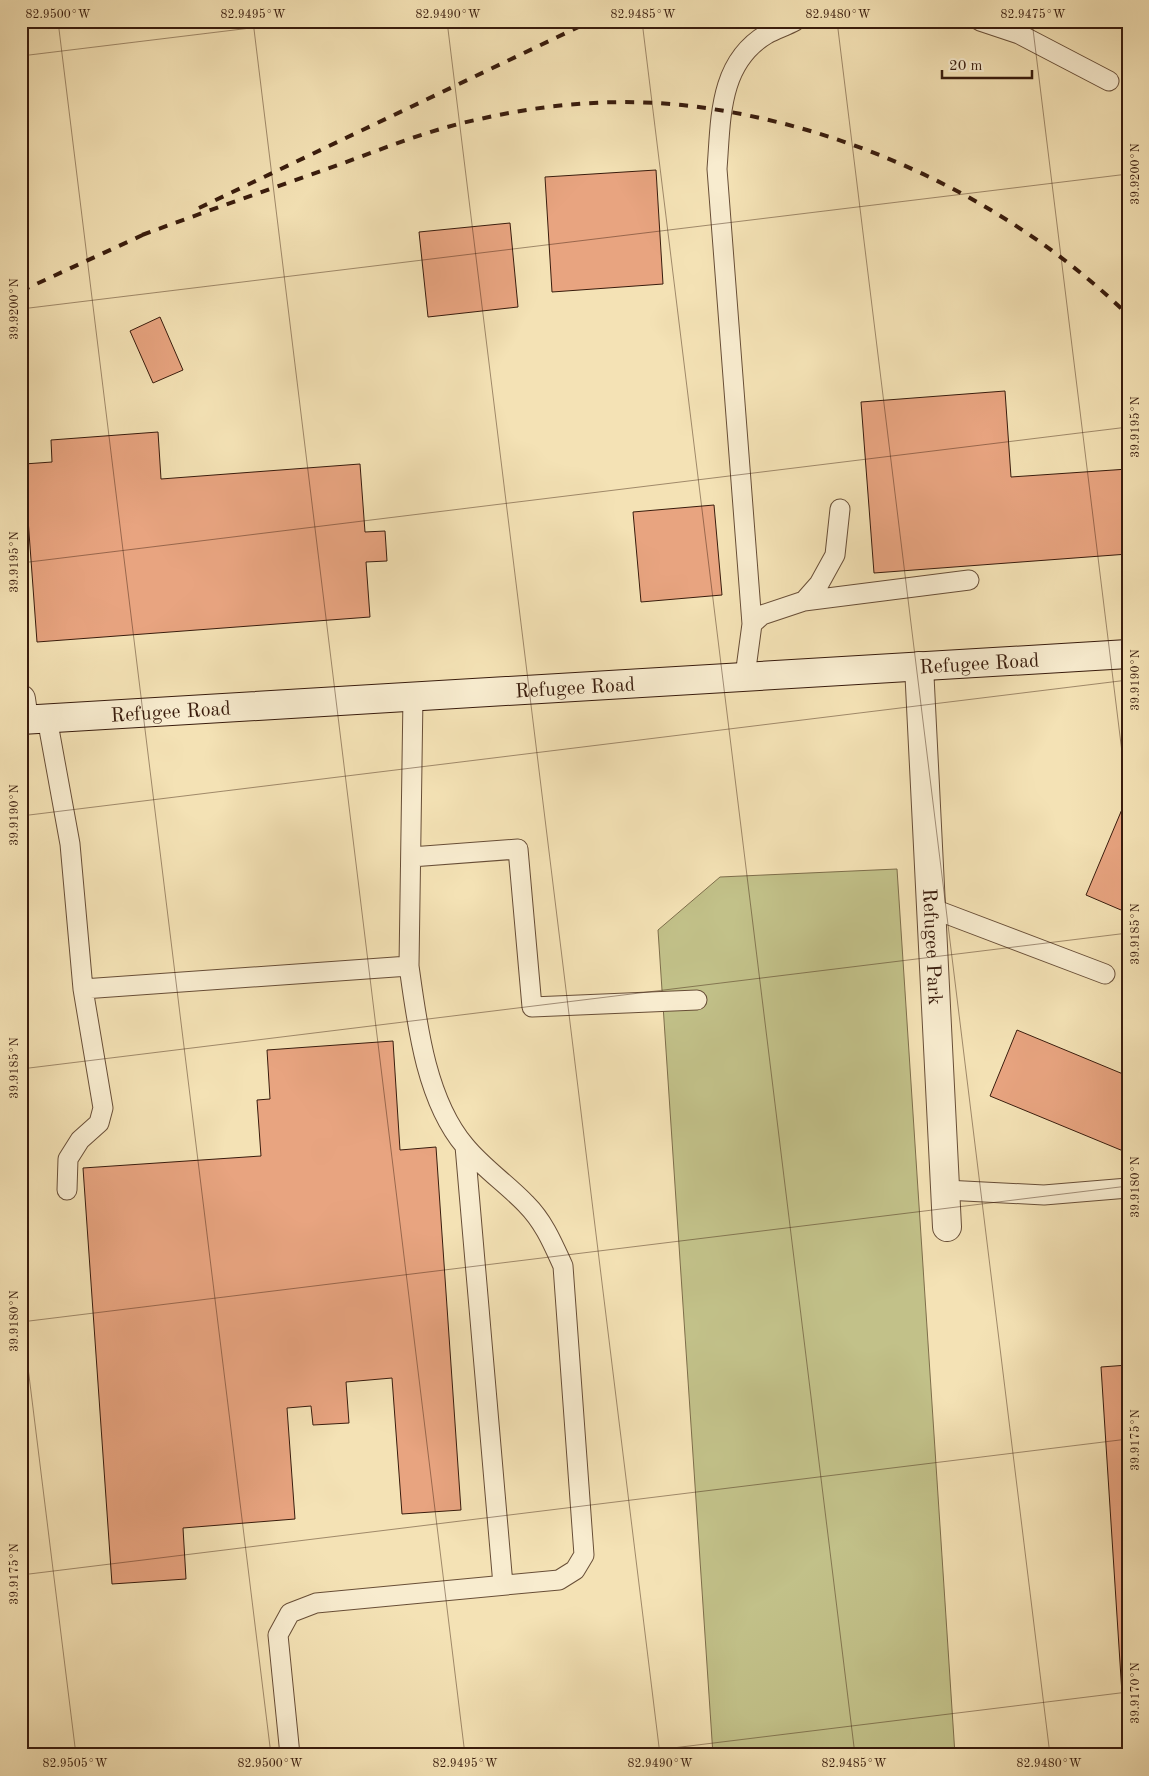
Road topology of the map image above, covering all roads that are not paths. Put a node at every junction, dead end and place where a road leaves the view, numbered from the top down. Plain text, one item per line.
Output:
1 (795, 21) edge
2 (980, 21) edge
3 (1109, 81) dead end
4 (840, 508) dead end
5 (969, 580) dead end
6 (804, 601) junction
7 (752, 624) junction
8 (1128, 654) edge
9 (919, 666) junction
10 (745, 676) junction
11 (413, 696) junction
12 (28, 714) edge
13 (411, 857) junction
14 (931, 908) junction
15 (409, 966) junction
16 (1105, 974) dead end
17 (83, 989) junction
18 (697, 1000) dead end
19 (465, 1146) junction
20 (1128, 1188) edge
21 (67, 1190) dead end
22 (945, 1190) junction
23 (947, 1227) dead end
24 (503, 1585) junction
25 (290, 1755) edge

1 - 7 lane
2 - 3 lane
4 - 6 lane
5 - 6 lane
6 - 7 lane
7 - 10 lane
8 - 9 main road, Refugee Road
9 - 10 main road, Refugee Road
9 - 14 main road, Refugee Park
10 - 11 main road, Refugee Road
11 - 12 main road, Refugee Road
11 - 13 lane
12 - 17 lane
13 - 15 lane
13 - 18 lane
14 - 16 lane
14 - 22 main road, Refugee Park
15 - 17 lane
15 - 19 lane
17 - 21 lane
19 - 24 lane
19 - 24 lane
20 - 22 lane
22 - 23 main road, Refugee Park
24 - 25 lane

